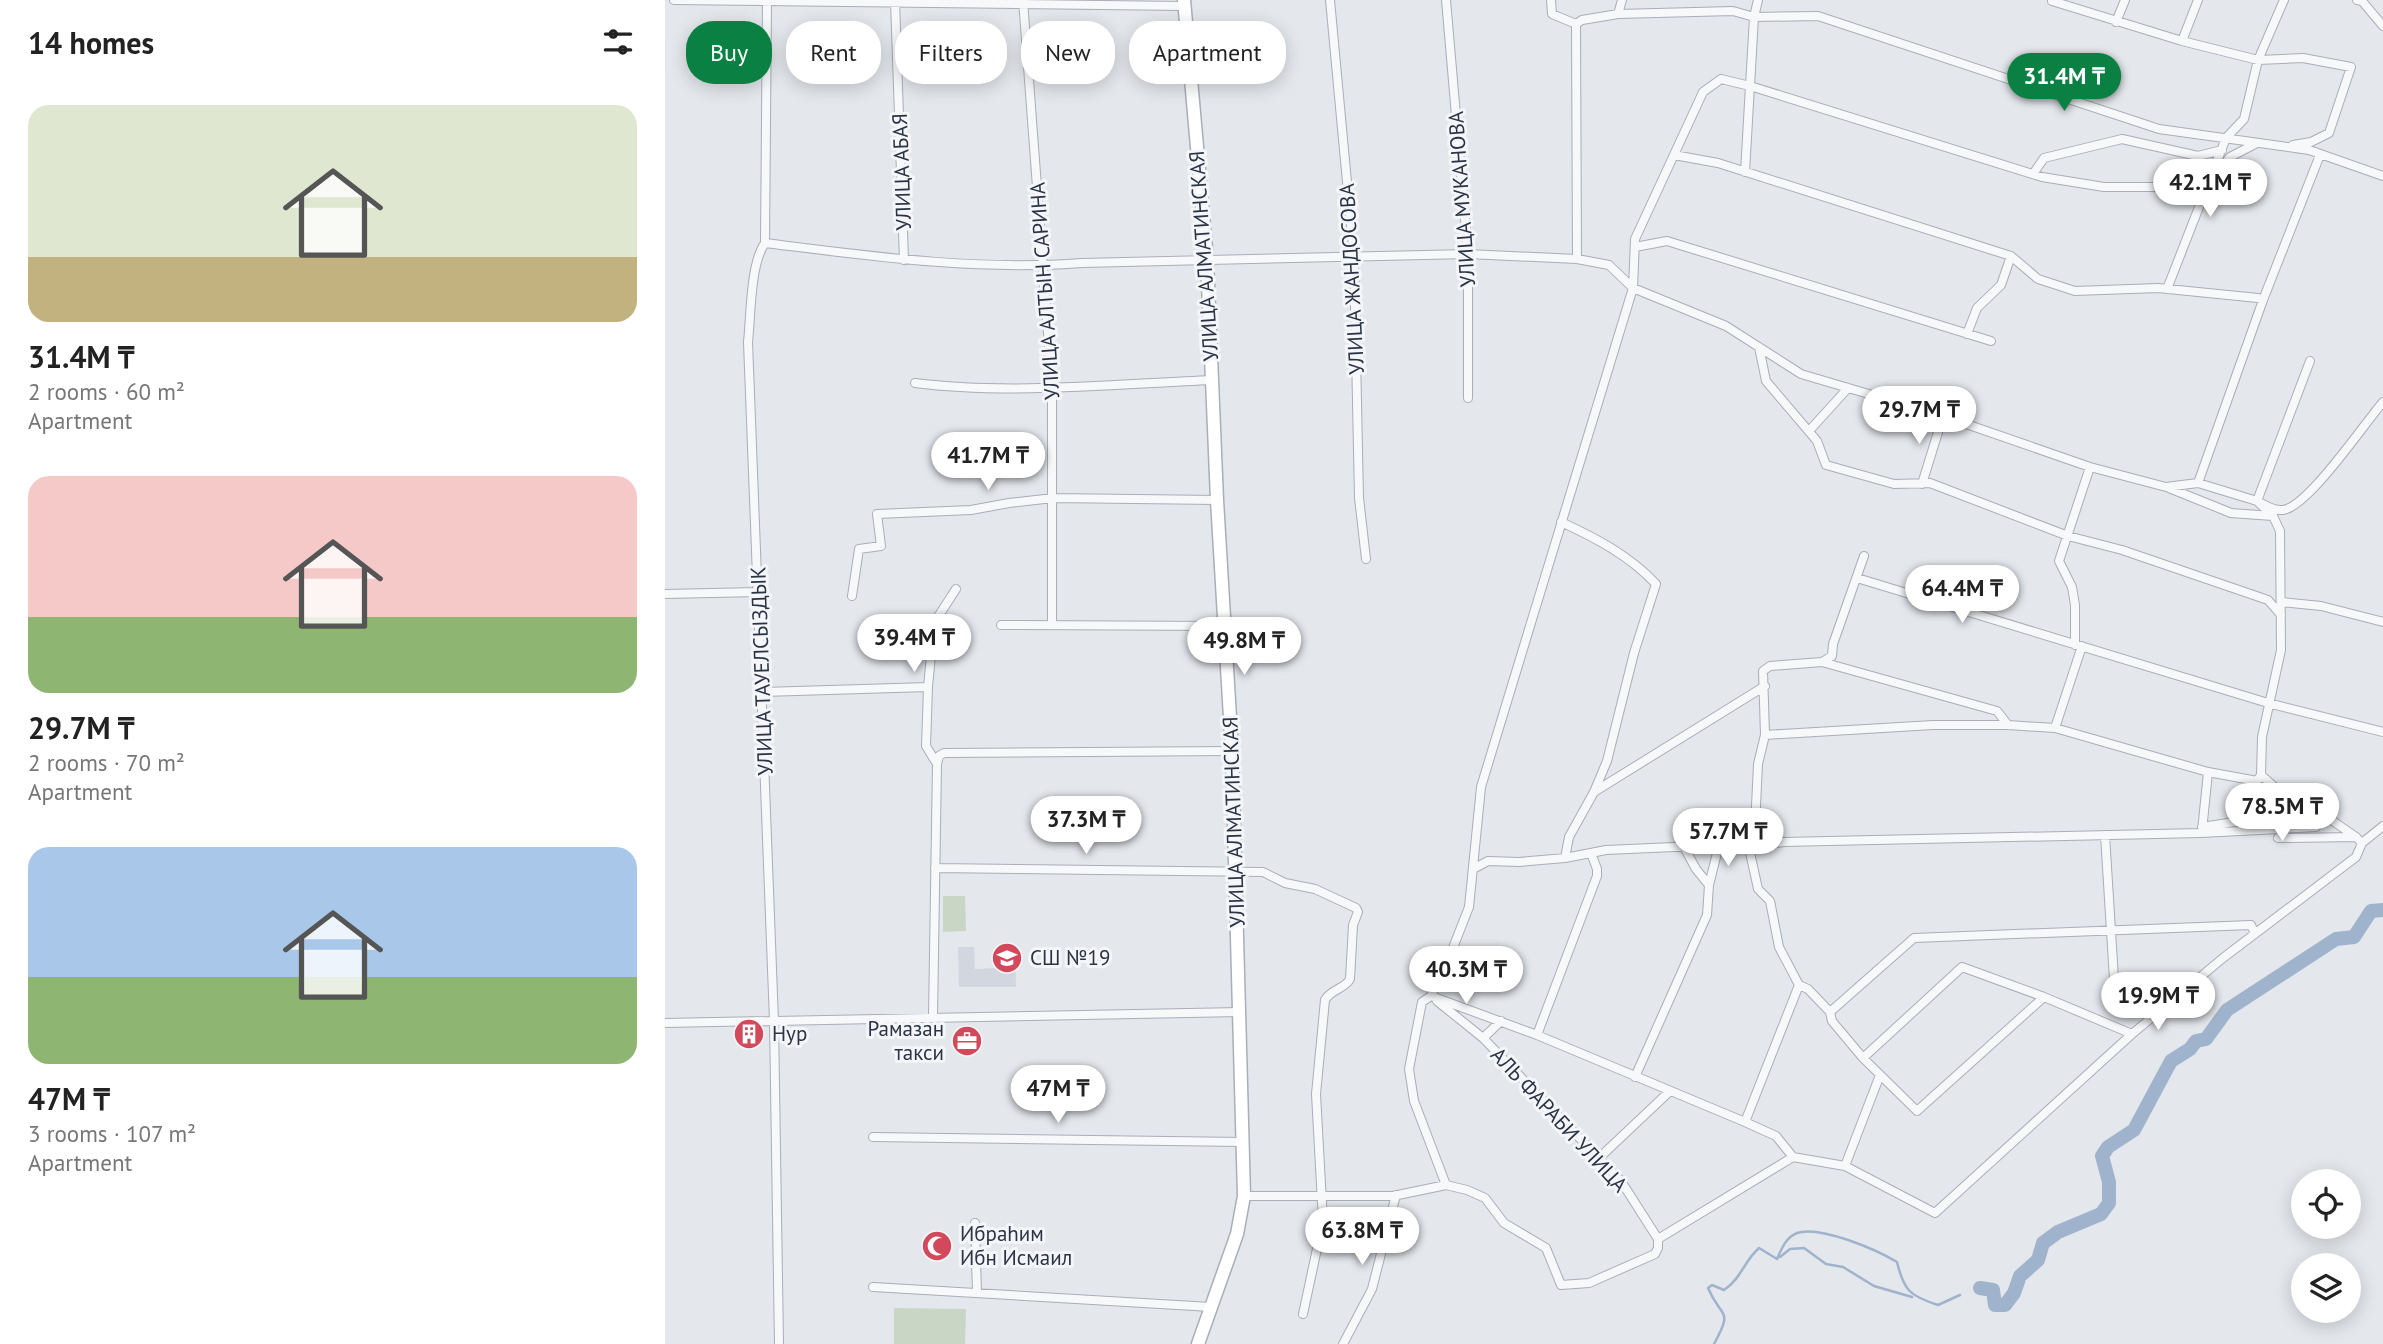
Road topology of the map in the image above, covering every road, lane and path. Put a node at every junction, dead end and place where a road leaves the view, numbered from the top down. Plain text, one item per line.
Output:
1 (674, 0) edge
2 (896, 0) edge
3 (1330, 0) edge
4 (1446, 0) edge
5 (1551, 0) edge
6 (1622, 0) edge
7 (1758, 0) edge
8 (2051, 0) edge
9 (2125, 0) edge
10 (2199, 0) edge
11 (2284, 0) edge
12 (2357, 0) edge
13 (767, 1) edge
14 (1023, 1) edge
15 (1184, 3) edge
16 (1618, 14) junction
17 (1754, 17) junction
18 (2116, 22) junction
19 (1576, 24) junction
20 (2383, 26) edge
21 (2182, 41) junction
22 (2258, 60) junction
23 (1750, 86) junction
24 (2226, 138) junction
25 (2257, 143) junction
26 (2284, 146) junction
27 (2221, 150) junction
28 (1674, 155) junction
29 (2320, 155) junction
30 (1745, 172) junction
31 (2033, 174) junction
32 (2383, 174) edge
33 (2207, 187) junction
34 (765, 243) junction
35 (1635, 247) junction
36 (1468, 254) junction
37 (2011, 256) junction
38 (1355, 257) junction
39 (1577, 259) junction
40 (904, 260) junction
41 (1207, 260) junction
42 (1045, 265) junction
43 (1633, 288) junction
44 (2167, 289) junction
45 (2263, 300) junction
46 (1967, 334) junction
47 (1991, 341) dead end
48 (1759, 347) junction
49 (2310, 362) dead end
50 (1212, 380) junction
51 (915, 383) dead end
52 (1052, 387) junction
53 (1848, 388) junction
54 (1468, 398) dead end
55 (2383, 402) edge
56 (1943, 416) junction
57 (1809, 431) junction
58 (2090, 467) junction
59 (2198, 483) junction
60 (1922, 484) junction
61 (2166, 487) junction
62 (1053, 498) junction
63 (1217, 500) junction
64 (2257, 501) junction
65 (2273, 516) junction
66 (1561, 522) junction
67 (2068, 536) junction
68 (1864, 556) dead end
69 (1366, 559) dead end
70 (1857, 578) junction
71 (956, 589) dead end
72 (759, 592) junction
73 (665, 594) edge
74 (852, 596) dead end
75 (2282, 601) junction
76 (2281, 615) junction
77 (2383, 622) edge
78 (1052, 624) junction
79 (1001, 625) dead end
80 (1224, 626) junction
81 (2078, 645) junction
82 (1822, 662) junction
83 (1765, 686) junction
84 (928, 687) junction
85 (763, 692) junction
86 (2268, 702) junction
87 (2008, 725) junction
88 (2055, 728) junction
89 (2383, 732) edge
90 (1765, 735) junction
91 (1233, 751) junction
92 (937, 764) junction
93 (2209, 772) junction
94 (2262, 775) junction
95 (1594, 792) junction
96 (2317, 810) junction
97 (2296, 823) junction
98 (2383, 826) edge
99 (2287, 829) junction
100 (2202, 830) junction
101 (2105, 835) junction
102 (2359, 840) junction
103 (1683, 845) junction
104 (1719, 845) junction
105 (1749, 848) junction
106 (1591, 853) junction
107 (1565, 858) junction
108 (936, 868) junction
109 (1473, 869) junction
110 (1237, 872) junction
111 (1709, 885) junction
112 (2111, 929) junction
113 (2255, 934) junction
114 (2114, 979) dead end
115 (1799, 985) junction
116 (1431, 996) junction
117 (2045, 997) junction
118 (1241, 1012) junction
119 (1830, 1012) junction
120 (933, 1016) junction
121 (774, 1021) junction
122 (1501, 1021) junction
123 (665, 1023) edge
124 (2132, 1034) junction
125 (1537, 1035) junction
126 (1482, 1038) junction
127 (1863, 1058) junction
128 (1880, 1075) junction
129 (1635, 1077) junction
130 (1670, 1091) junction
131 (1745, 1122) junction
132 (873, 1137) dead end
133 (1243, 1142) junction
134 (1793, 1157) junction
135 (1599, 1158) junction
136 (1845, 1166) junction
137 (1446, 1185) junction
138 (1396, 1195) junction
139 (1244, 1196) junction
140 (1323, 1196) junction
141 (975, 1223) dead end
142 (1658, 1239) junction
143 (873, 1287) dead end
144 (977, 1293) junction
145 (1211, 1307) junction
146 (1303, 1314) dead end
147 (779, 1344) edge
148 (1198, 1344) edge
149 (1343, 1344) edge

1 - 13 street
2 - 13 street
2 - 14 street
2 - 40 street, УЛИЦА АБАЯ
3 - 38 street, УЛИЦА ЖАНДОСОВА
4 - 36 street, УЛИЦА МУКАНОВА
5 - 19 street
6 - 16 street
7 - 17 street
8 - 18 street
9 - 18 street
10 - 21 street
11 - 22 street
12 - 20 street
13 - 34 street, УЛИЦА ТАУЕЛСЫЗДЫК
14 - 15 street
14 - 42 street, УЛИЦА АЛТЫН САРИНА
15 - 41 street, УЛИЦА АЛМАТИНСКАЯ
16 - 17 street
16 - 19 street
17 - 23 street
17 - 24 street
18 - 21 street
19 - 39 street
21 - 22 street
22 - 24 street
22 - 26 street
23 - 28 street
23 - 30 street
23 - 31 street
24 - 25 street
24 - 27 street
25 - 26 street
25 - 33 street
26 - 29 street
27 - 31 street
27 - 33 street
28 - 30 street
28 - 35 street
29 - 32 street
29 - 45 street
30 - 37 street
31 - 33 street
33 - 44 street
34 - 40 street
34 - 72 street, УЛИЦА ТАУЕЛСЫЗДЫК
35 - 43 street
35 - 46 street
36 - 38 street
36 - 39 street
36 - 54 street, УЛИЦА МУКАНОВА
37 - 44 street
37 - 46 street
38 - 41 street
38 - 69 street, УЛИЦА ЖАНДОСОВА
39 - 43 street
40 - 42 street
41 - 42 street
41 - 50 street, УЛИЦА АЛМАТИНСКАЯ
42 - 52 street, УЛИЦА АЛТЫН САРИНА
43 - 48 street
43 - 66 street
44 - 45 street
45 - 59 street
46 - 47 street
48 - 53 street
48 - 57 street
49 - 64 street
50 - 52 street
50 - 63 street, УЛИЦА АЛМАТИНСКАЯ
51 - 52 street
52 - 62 street, УЛИЦА АЛТЫН САРИНА
53 - 56 street
53 - 57 street
55 - 64 street
56 - 58 street
56 - 60 street
57 - 60 street
58 - 61 street
58 - 67 street
59 - 61 street
59 - 64 street
60 - 67 street
61 - 65 street
62 - 63 street
62 - 74 street
62 - 78 street, УЛИЦА АЛТЫН САРИНА
63 - 80 street, УЛИЦА АЛМАТИНСКАЯ
64 - 65 street
65 - 75 street
66 - 95 street
66 - 109 street
67 - 76 street
67 - 81 street
68 - 70 street
70 - 81 street
70 - 82 street
71 - 84 street
72 - 73 street
72 - 85 street, УЛИЦА ТАУЕЛСЫЗДЫК
75 - 76 street
75 - 77 street
76 - 86 street
78 - 79 street
78 - 80 street
80 - 91 street, УЛИЦА АЛМАТИНСКАЯ
81 - 86 street
81 - 88 street
82 - 83 street
82 - 87 street
83 - 90 street
83 - 95 street
84 - 85 street
84 - 92 street
85 - 121 street, УЛИЦА ТАУЕЛСЫЗДЫК
86 - 89 street
86 - 94 street
87 - 88 street
87 - 90 street
88 - 93 street
90 - 105 street
91 - 92 street
91 - 110 street, УЛИЦА АЛМАТИНСКАЯ
92 - 108 street
93 - 94 street
93 - 100 street
94 - 96 street
95 - 107 street
96 - 97 street
96 - 99 street
96 - 102 street
97 - 99 street
97 - 100 street
98 - 102 street
99 - 100 street
99 - 102 street
100 - 101 street
101 - 105 street
101 - 112 street
102 - 113 street
103 - 104 street
103 - 106 street
103 - 111 street
104 - 105 street
104 - 111 street
105 - 115 street
106 - 107 street
106 - 125 street
107 - 109 street
108 - 110 street
108 - 120 street
109 - 116 street
110 - 118 street, УЛИЦА АЛМАТИНСКАЯ
110 - 140 street
111 - 129 street
112 - 113 street
112 - 114 street
112 - 119 street
113 - 124 street
115 - 119 street
115 - 131 street
116 - 122 street
116 - 126 street, АЛЬ ФАРАБИ УЛИЦА
116 - 137 street
117 - 124 street
117 - 127 street
117 - 128 street
118 - 120 street
118 - 133 street, УЛИЦА АЛМАТИНСКАЯ
119 - 127 street
120 - 121 street
121 - 123 street
121 - 147 street, УЛИЦА ТАУЕЛСЫЗДЫК
122 - 125 street
122 - 126 street
124 - 136 street
125 - 129 street
126 - 135 street, АЛЬ ФАРАБИ УЛИЦА
127 - 128 street
128 - 136 street
129 - 130 street
130 - 131 street
130 - 135 street
131 - 134 street
132 - 133 street
133 - 139 street, УЛИЦА АЛМАТИНСКАЯ
134 - 136 street
134 - 142 street
135 - 142 street, АЛЬ ФАРАБИ УЛИЦА
137 - 138 street
137 - 142 street
138 - 140 street
138 - 149 street
139 - 140 street
139 - 145 street, УЛИЦА АЛМАТИНСКАЯ
140 - 146 street
141 - 144 street
143 - 144 street
144 - 145 street
145 - 148 street, УЛИЦА АЛМАТИНСКАЯ

